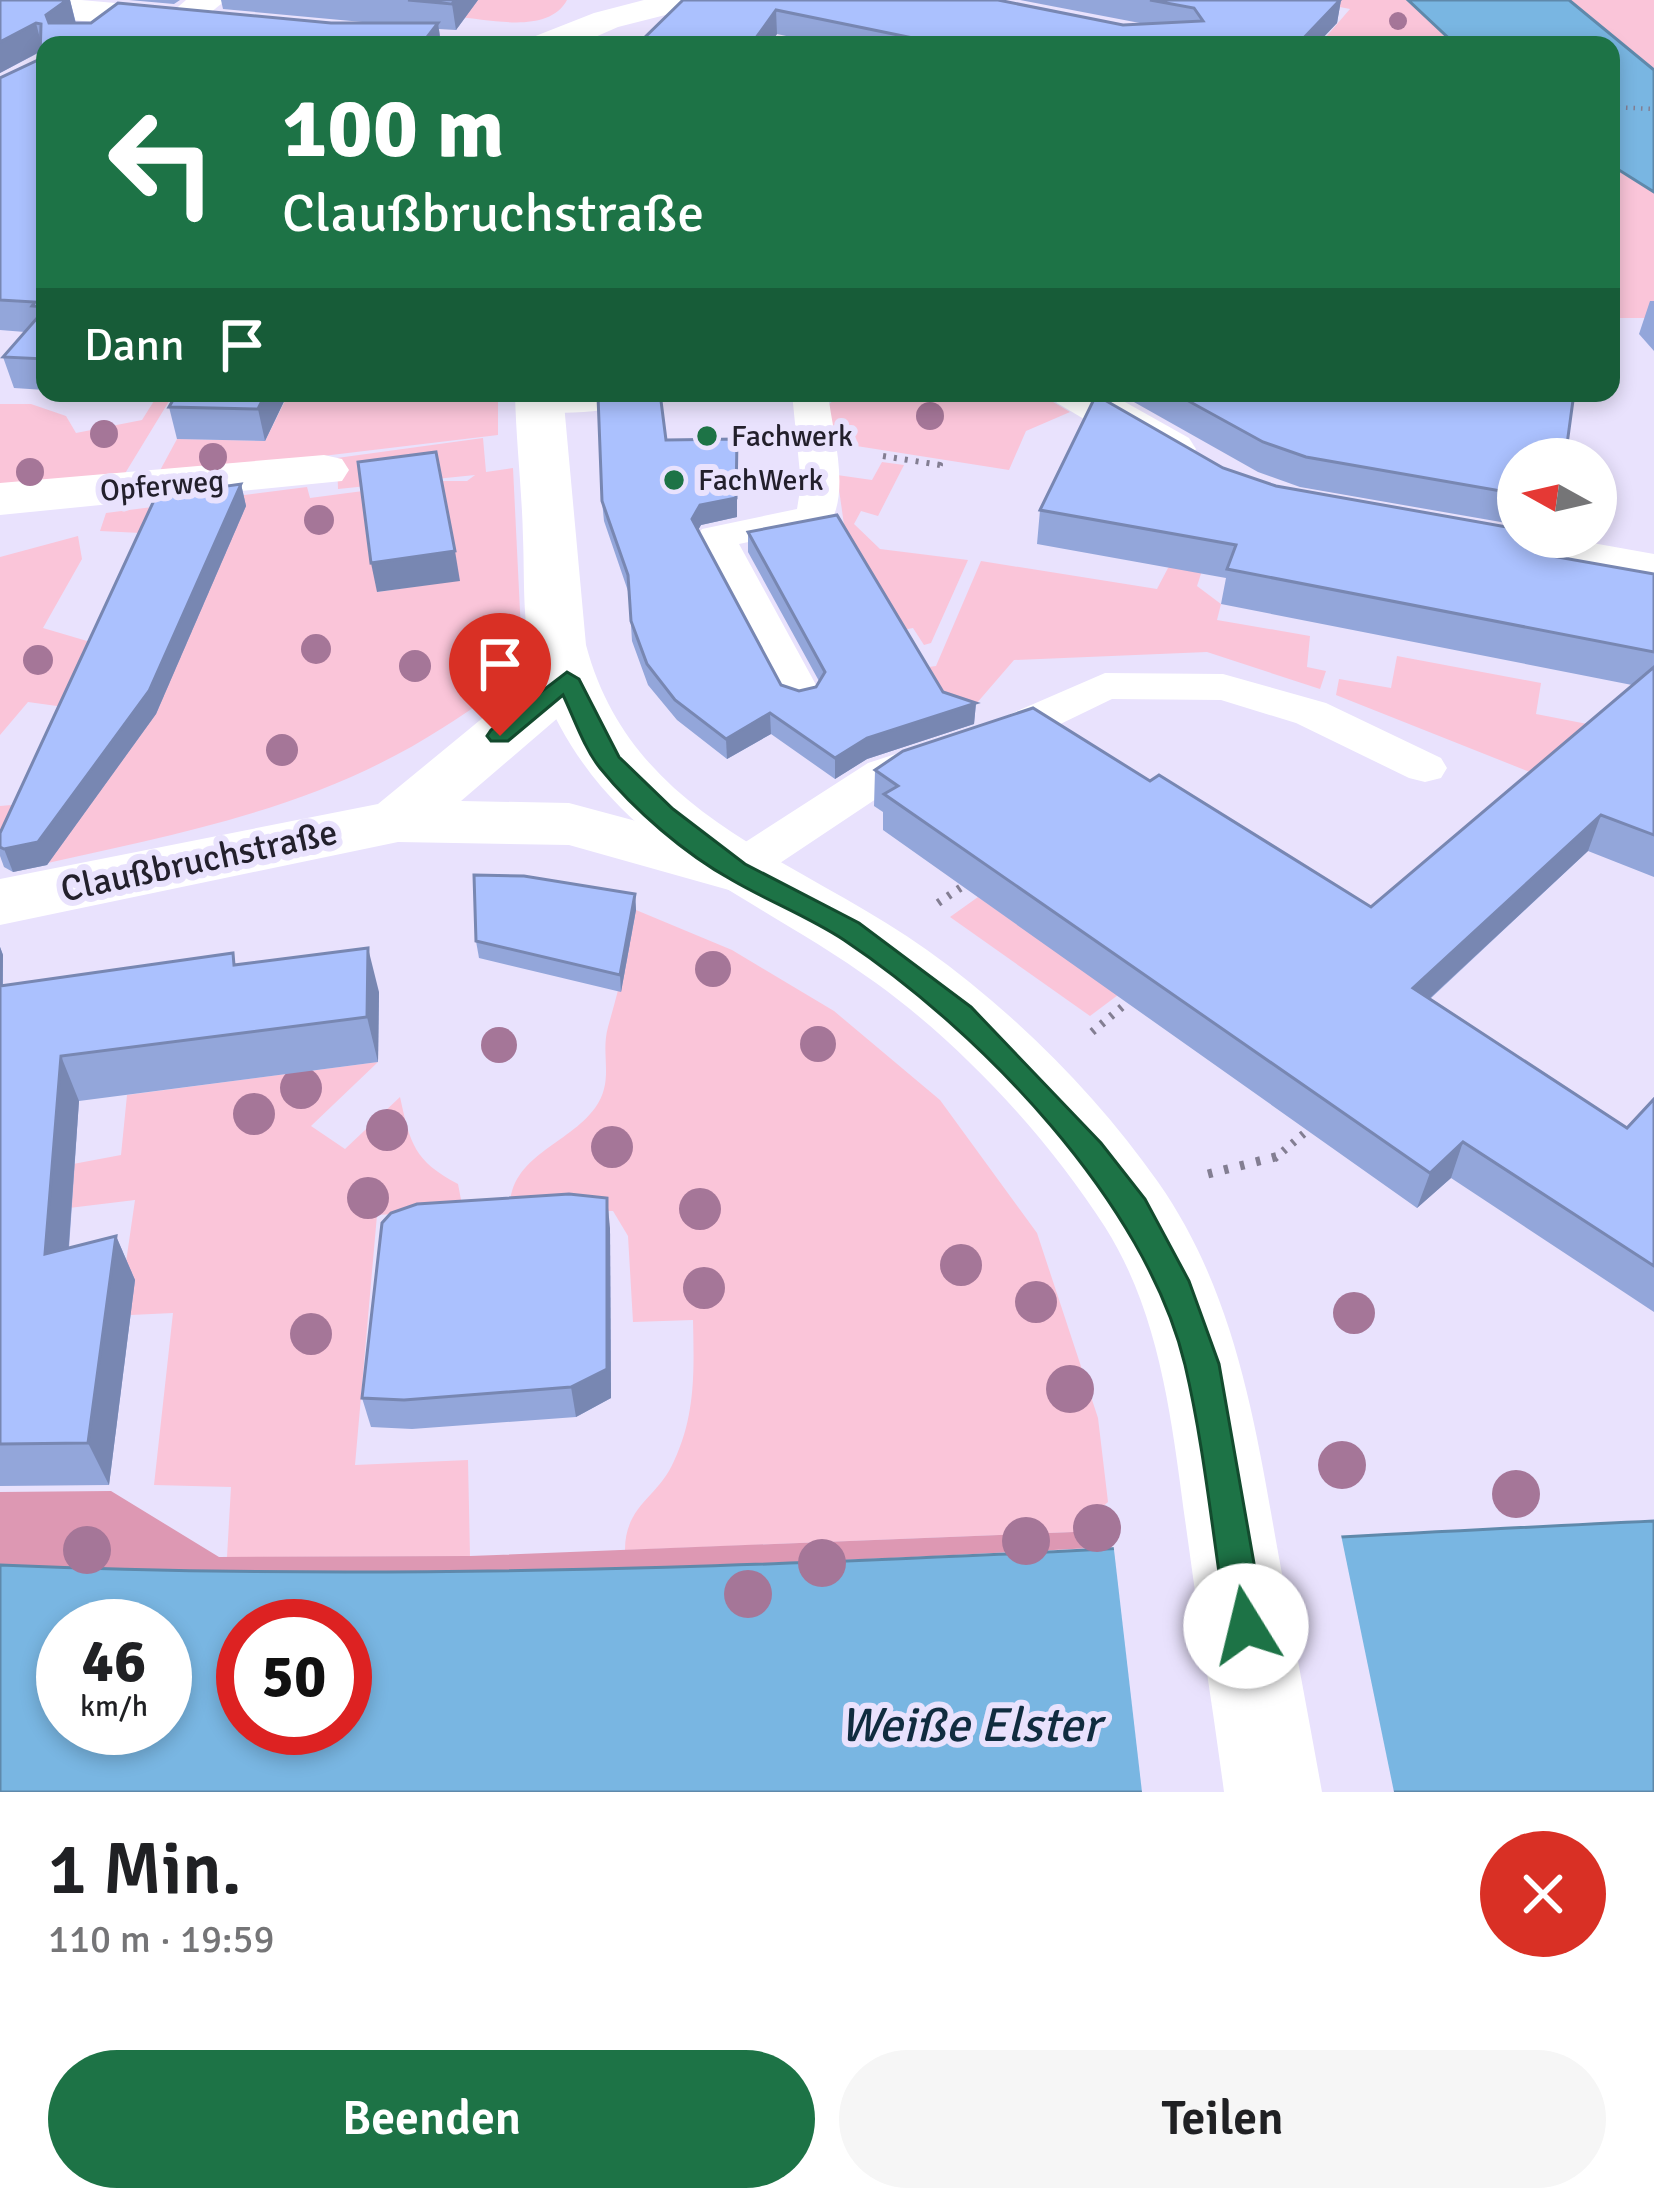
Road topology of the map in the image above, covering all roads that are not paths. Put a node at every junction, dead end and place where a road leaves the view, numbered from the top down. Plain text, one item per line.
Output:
1 (685, 0) edge
2 (0, 3) edge
3 (195, 10) edge
4 (120, 14) junction
5 (245, 25) edge
6 (87, 36) edge
7 (568, 36) edge
8 (539, 402) edge
9 (811, 402) edge
10 (1090, 402) edge
11 (324, 470) dead end
12 (1219, 476) edge
13 (0, 500) edge
14 (1414, 527) edge
15 (1654, 570) edge
16 (567, 679) junction
17 (800, 694) edge
18 (1425, 768) dead end
19 (398, 820) junction
20 (736, 871) junction
21 (0, 902) edge
22 (1274, 1792) edge

1 - 7 street
2 - 4 street
3 - 4 street
3 - 5 street
4 - 6 street
8 - 16 street
9 - 17 lane
10 - 12 street
11 - 13 street, Opferweg
14 - 15 street
16 - 19 street, Claußbruchstraße
16 - 20 street
18 - 20 lane
19 - 20 street, Claußbruchstraße
19 - 21 street, Claußbruchstraße
20 - 22 street

